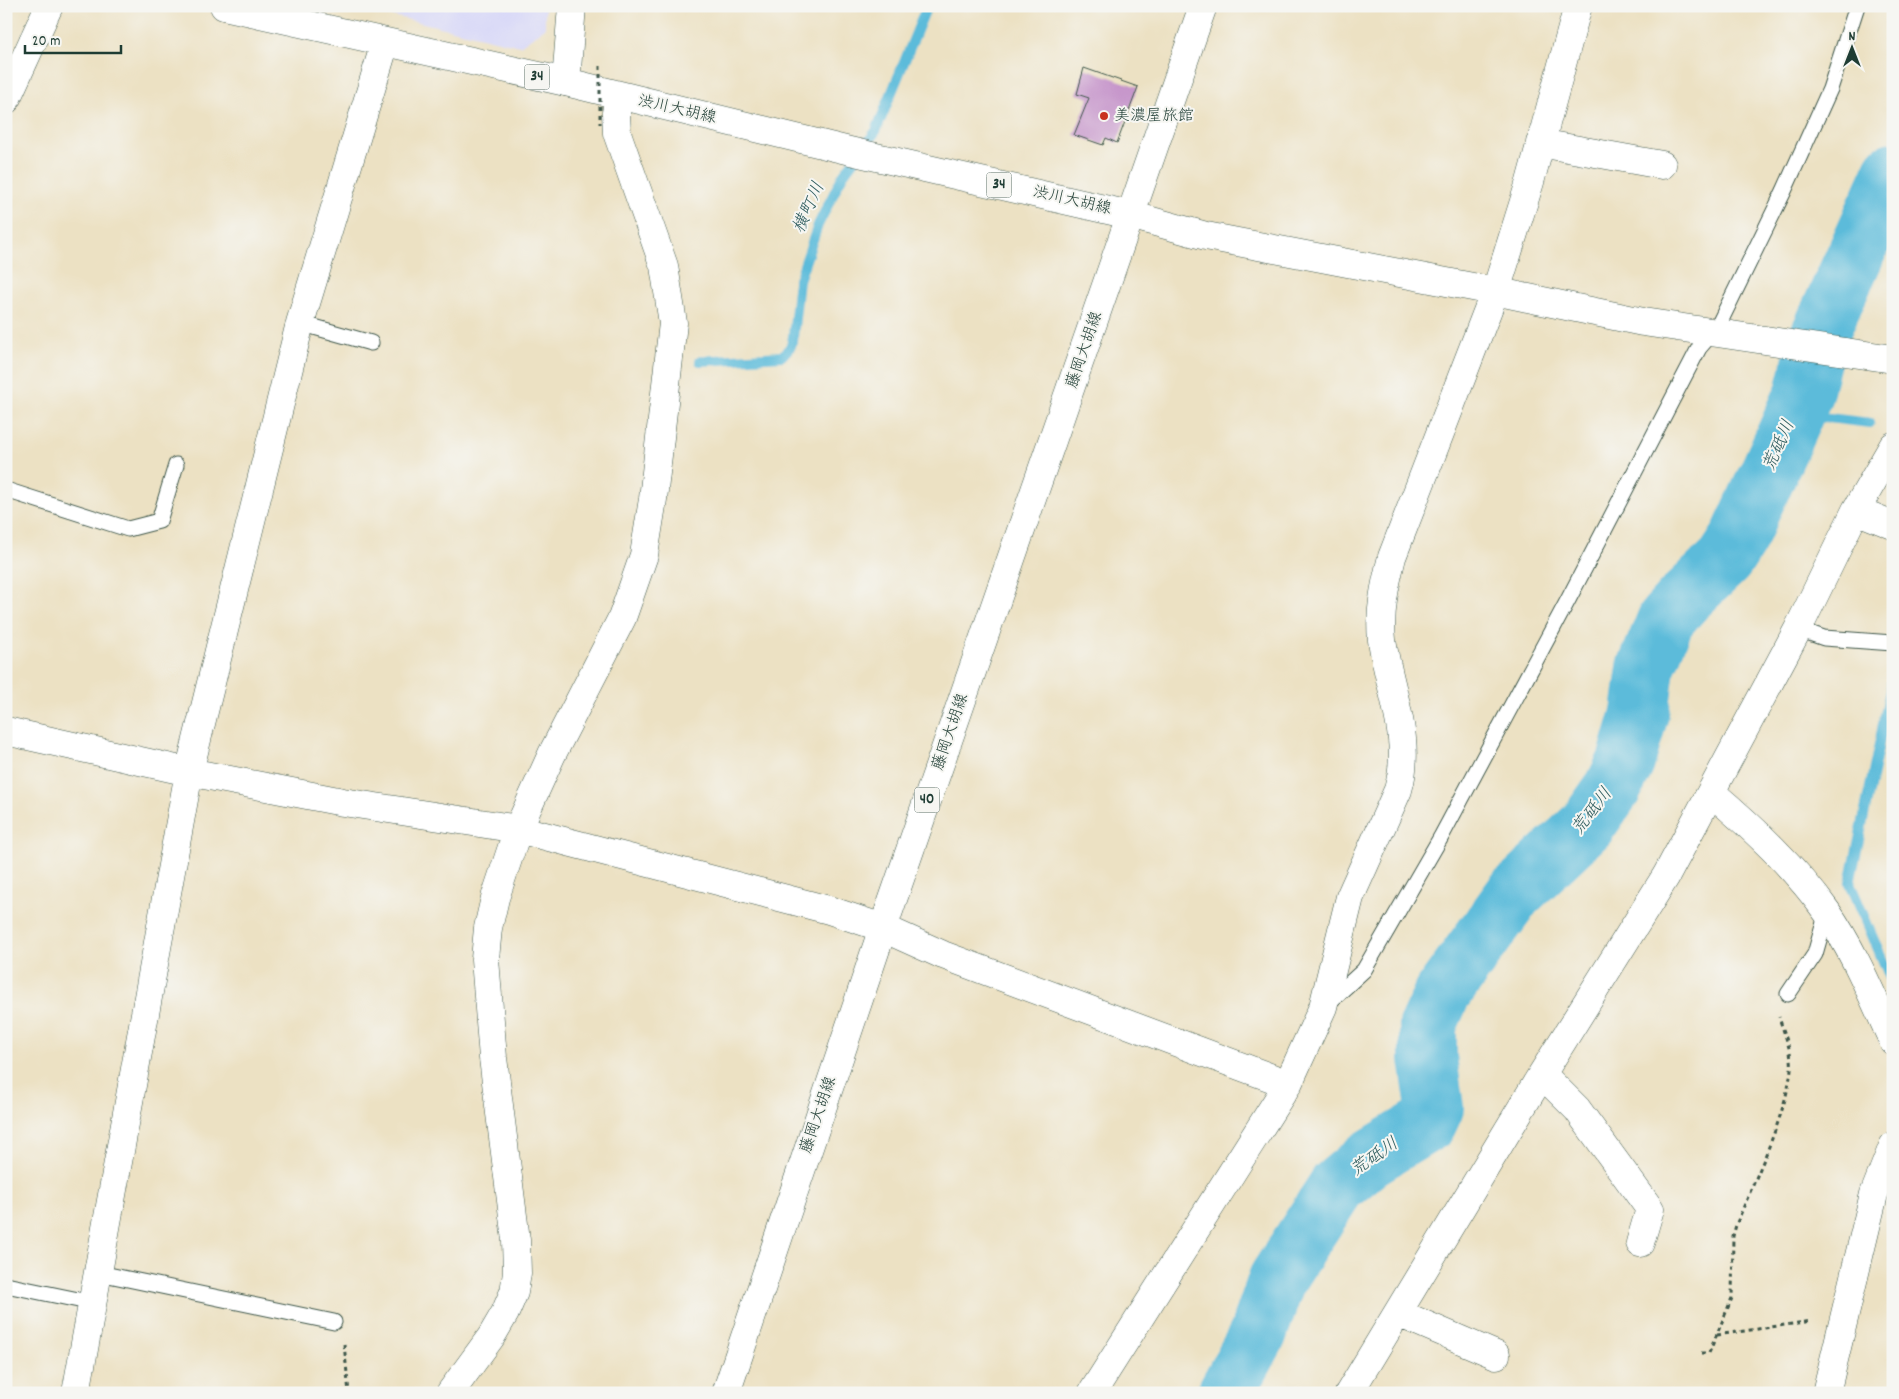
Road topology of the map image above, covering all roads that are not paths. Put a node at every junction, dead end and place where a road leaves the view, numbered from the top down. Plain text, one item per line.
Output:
1 (49, 6) edge
2 (224, 6) edge
3 (572, 6) edge
4 (1203, 6) edge
5 (1578, 6) edge
6 (1857, 6) edge
7 (385, 43) junction
8 (566, 82) junction
9 (618, 96) junction
10 (6, 100) edge
11 (1540, 143) junction
12 (1662, 166) dead end
13 (1130, 215) junction
14 (1494, 292) junction
15 (300, 323) junction
16 (1719, 333) junction
17 (371, 343) dead end
18 (1893, 358) edge
19 (1893, 446) edge
20 (176, 465) dead end
21 (6, 490) edge
22 (1856, 510) junction
23 (1893, 525) edge
24 (1798, 629) junction
25 (1893, 643) edge
26 (6, 731) edge
27 (189, 772) junction
28 (1711, 792) junction
29 (518, 829) junction
30 (1827, 912) junction
31 (883, 928) junction
32 (1788, 994) road end
33 (1886, 998) edge
34 (1323, 1007) junction
35 (1893, 1041) edge
36 (1542, 1074) junction
37 (1288, 1084) junction
38 (1893, 1146) edge
39 (1640, 1243) dead end
40 (99, 1273) junction
41 (6, 1285) edge
42 (93, 1303) junction
43 (1398, 1313) junction
44 (334, 1322) road end
45 (1496, 1355) dead end
46 (732, 1390) edge
47 (76, 1393) edge
48 (450, 1393) edge
49 (1092, 1393) edge
50 (1349, 1393) edge
51 (1826, 1393) edge

1 - 10 street
2 - 7 street, 渋川大胡線 / 34
3 - 8 street
4 - 13 street, 藤岡大胡線
5 - 11 street
6 - 16 lane
7 - 8 street, 渋川大胡線 / 34
7 - 15 street
8 - 9 street, 渋川大胡線 / 34
9 - 13 street, 渋川大胡線 / 34
9 - 29 street
11 - 12 street
11 - 14 street
13 - 14 street, 渋川大胡線
13 - 31 street, 藤岡大胡線 / 40
14 - 16 street, 渋川大胡線
14 - 34 street
15 - 17 lane
15 - 27 street
16 - 18 street, 渋川大胡線
16 - 34 lane
19 - 22 street
20 - 21 lane
22 - 23 street
22 - 24 street
24 - 25 lane
24 - 28 street
26 - 27 street
27 - 29 street
27 - 40 street
28 - 30 street
28 - 36 street
29 - 31 street
29 - 48 street
30 - 32 lane
30 - 33 street
31 - 37 street
31 - 46 street, 藤岡大胡線 / 40
33 - 35 street
34 - 37 street
36 - 39 street
36 - 43 street
37 - 49 street
38 - 51 street
40 - 42 street
40 - 44 lane
41 - 42 lane
42 - 47 street
43 - 45 street
43 - 50 street

